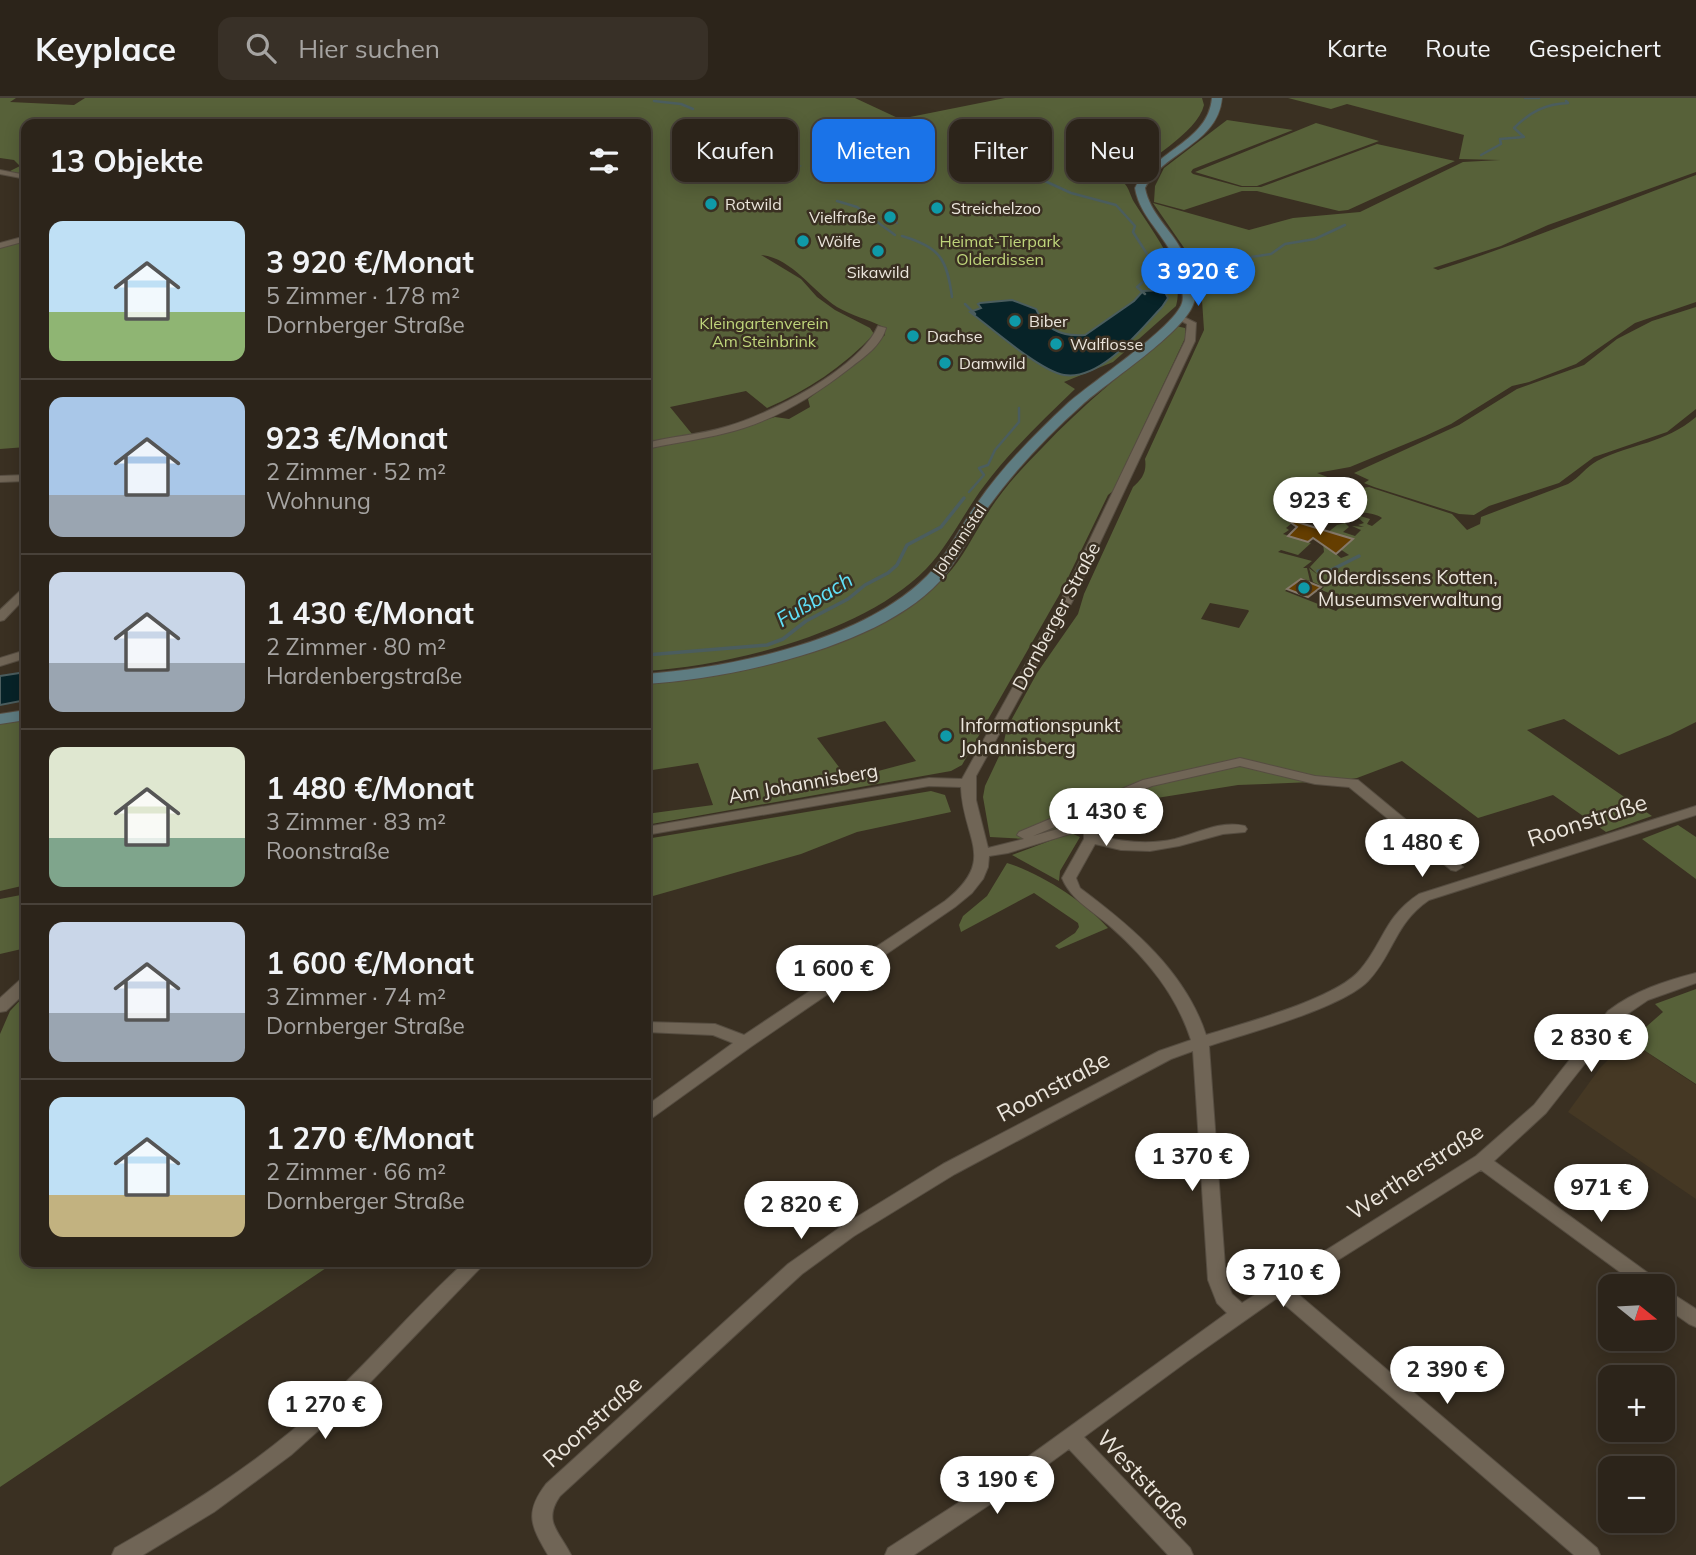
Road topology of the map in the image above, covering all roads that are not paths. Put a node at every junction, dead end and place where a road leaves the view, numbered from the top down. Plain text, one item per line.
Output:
1 (1217, 98) edge
2 (0, 172) edge
3 (21, 176) edge
4 (21, 240) edge
5 (0, 246) edge
6 (1178, 317) junction
7 (881, 328) dead end
8 (651, 445) edge
9 (21, 478) edge
10 (0, 479) edge
11 (21, 596) edge
12 (0, 617) edge
13 (21, 656) edge
14 (0, 662) edge
15 (651, 678) edge
16 (21, 716) edge
17 (0, 719) edge
18 (968, 783) junction
19 (1696, 810) edge
20 (1240, 829) dead end
21 (651, 830) edge
22 (1089, 834) junction
23 (1003, 850) junction
24 (981, 853) junction
25 (1456, 867) dead end
26 (1696, 978) edge
27 (21, 988) edge
28 (0, 1007) edge
29 (651, 1027) edge
30 (746, 1042) junction
31 (1201, 1045) junction
32 (651, 1110) edge
33 (1482, 1161) junction
34 (472, 1267) edge
35 (1636, 1274) edge
36 (1278, 1288) junction
37 (1675, 1304) edge
38 (1241, 1314) junction
39 (1696, 1319) edge
40 (1070, 1436) junction
41 (123, 1555) edge
42 (561, 1555) edge
43 (896, 1555) edge
44 (1182, 1555) edge
45 (1589, 1555) edge

1 - 6 main road
2 - 3 street
4 - 5 street
6 - 15 main road, Johannistal
6 - 18 street, Dornberger Straße
7 - 8 street
9 - 10 street
11 - 12 street
13 - 14 street
16 - 17 main road
18 - 21 street, Am Johannisberg
18 - 24 street, Dornberger Straße
19 - 31 street, Roonstraße
20 - 22 street
22 - 23 street
22 - 31 street
23 - 24 street
23 - 25 street
24 - 30 street
26 - 33 street, Wertherstraße
27 - 28 street
29 - 30 street
30 - 32 street
31 - 38 street
31 - 42 street, Roonstraße
33 - 35 street
33 - 36 street, Wertherstraße
34 - 41 street
36 - 38 street, Wertherstraße
36 - 45 street
37 - 39 street
38 - 40 street, Wertherstraße
40 - 43 street, Wertherstraße
40 - 44 street, Weststraße

